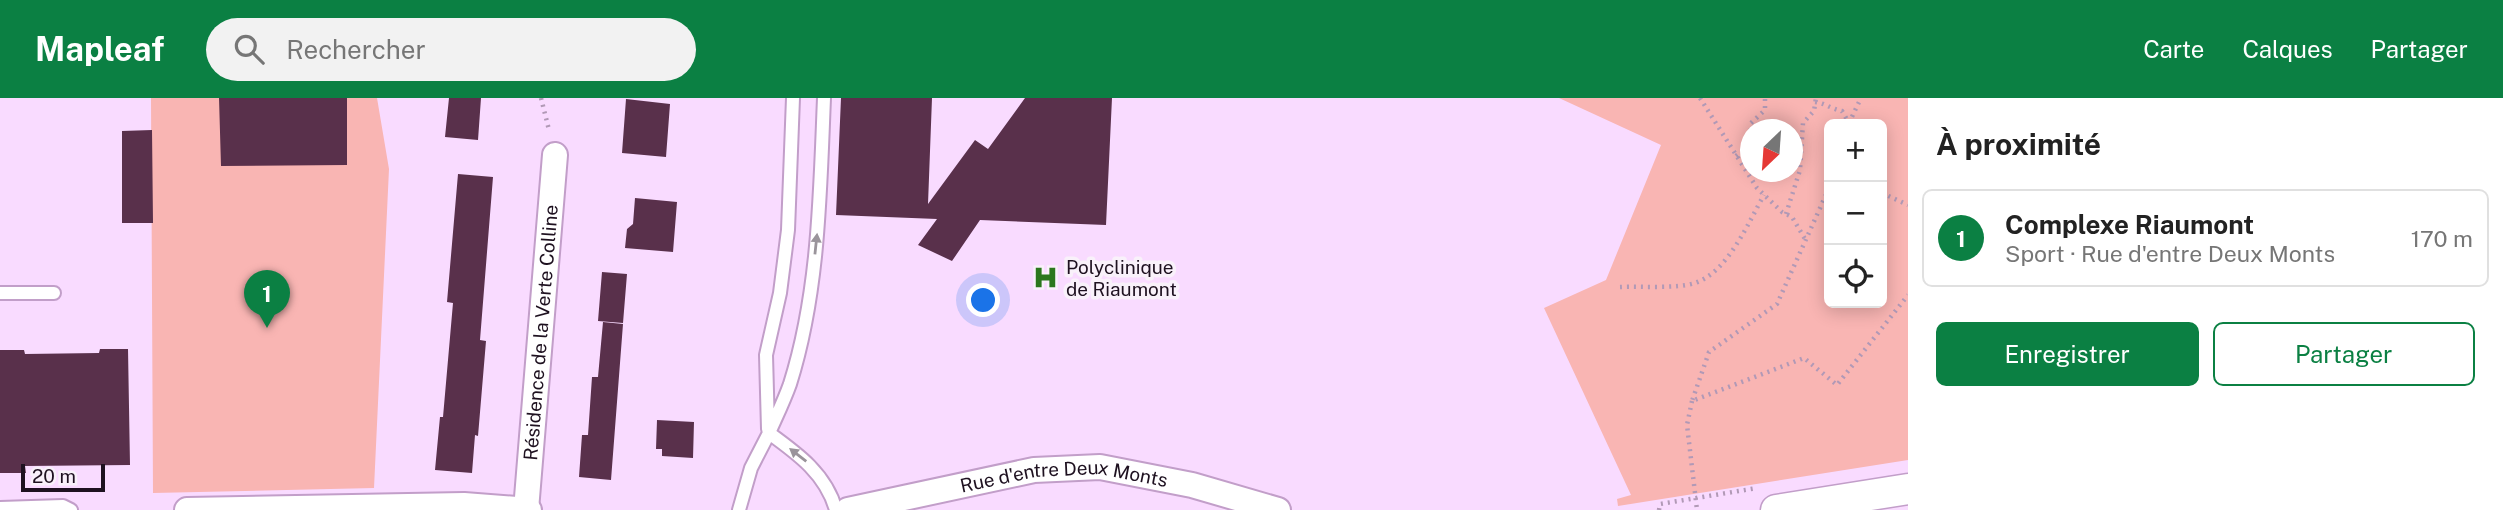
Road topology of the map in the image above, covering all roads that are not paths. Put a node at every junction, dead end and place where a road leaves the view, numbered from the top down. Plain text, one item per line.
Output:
1 (793, 98) edge
2 (824, 98) edge
3 (555, 155) road end
4 (0, 293) edge
5 (54, 293) dead end
6 (769, 433) junction
7 (1908, 489) edge
8 (0, 508) edge
9 (71, 510) edge
10 (187, 510) edge
11 (528, 510) edge
12 (739, 510) edge
13 (836, 510) edge
14 (848, 510) edge
15 (1278, 510) edge
16 (1776, 510) edge

1 - 6 lane
6 -> 2 lane
3 - 11 street, Résidence de la Verte Colline
4 - 5 lane
6 - 12 lane
13 -> 6 lane
7 - 16 street
8 - 9 lane
10 - 11 street
14 - 15 street, Rue d'entre Deux Monts

